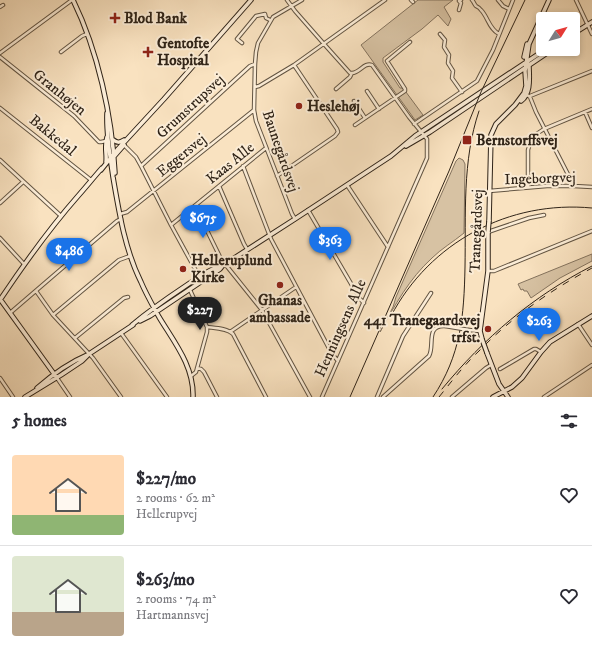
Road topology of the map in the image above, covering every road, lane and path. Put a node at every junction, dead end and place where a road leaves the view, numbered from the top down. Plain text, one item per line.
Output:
1 (72, 0) edge
2 (251, 0) edge
3 (288, 0) edge
4 (302, 0) edge
5 (385, 0) edge
6 (461, 0) edge
7 (472, 0) edge
8 (498, 0) edge
9 (513, 0) edge
10 (549, 0) edge
11 (576, 0) edge
12 (292, 6) junction
13 (510, 9) junction
14 (459, 10) dead end
15 (270, 20) junction
16 (592, 22) edge
17 (588, 25) junction
18 (580, 30) edge
19 (87, 34) junction
20 (440, 34) dead end
21 (499, 34) junction
22 (592, 34) edge
23 (531, 38) junction
24 (410, 42) dead end
25 (242, 43) dead end
26 (324, 44) junction
27 (61, 52) dead end
28 (0, 53) edge
29 (537, 56) edge
30 (541, 56) edge
31 (0, 57) edge
32 (255, 64) junction
33 (527, 64) junction
34 (294, 65) junction
35 (592, 71) edge
36 (352, 73) junction
37 (255, 87) junction
38 (336, 89) dead end
39 (367, 91) dead end
40 (462, 92) junction
41 (527, 95) junction
42 (396, 98) junction
43 (354, 102) dead end
44 (0, 108) edge
45 (379, 109) junction
46 (592, 109) edge
47 (254, 110) junction
48 (585, 112) junction
49 (107, 113) junction
50 (365, 118) junction
51 (414, 124) junction
52 (355, 125) dead end
53 (592, 128) edge
54 (544, 129) junction
55 (423, 134) junction
56 (108, 136) junction
57 (112, 139) junction
58 (106, 141) junction
59 (122, 143) junction
60 (266, 148) junction
61 (112, 157) junction
62 (0, 160) edge
63 (105, 164) junction
64 (141, 166) junction
65 (243, 166) junction
66 (101, 170) junction
67 (277, 176) junction
68 (91, 180) junction
69 (23, 182) junction
70 (347, 184) junction
71 (219, 186) junction
72 (574, 186) junction
73 (528, 187) junction
74 (592, 187) edge
75 (154, 191) junction
76 (490, 191) junction
77 (0, 203) edge
78 (195, 206) junction
79 (308, 210) junction
80 (544, 215) dead end
81 (61, 216) junction
82 (121, 217) junction
83 (295, 219) junction
84 (171, 225) junction
85 (592, 231) edge
86 (488, 232) junction
87 (269, 235) junction
88 (0, 238) edge
89 (388, 247) junction
90 (247, 249) junction
91 (130, 256) junction
92 (24, 264) junction
93 (225, 264) junction
94 (488, 271) junction
95 (200, 279) junction
96 (296, 287) junction
97 (190, 289) junction
98 (36, 291) junction
99 (431, 293) dead end
100 (128, 297) dead end
101 (0, 300) edge
102 (364, 303) junction
103 (154, 307) junction
104 (262, 310) junction
105 (156, 312) junction
106 (10, 314) junction
107 (53, 314) junction
108 (592, 316) edge
109 (578, 324) junction
110 (132, 326) junction
111 (207, 327) junction
112 (480, 331) junction
113 (230, 332) junction
114 (121, 333) junction
115 (75, 338) junction
116 (592, 345) edge
117 (541, 352) junction
118 (89, 354) junction
119 (338, 361) junction
120 (491, 365) junction
121 (592, 365) edge
122 (197, 368) junction
123 (500, 369) dead end
124 (55, 376) junction
125 (191, 376) junction
126 (0, 378) edge
127 (379, 390) junction
128 (504, 391) junction
129 (384, 396) edge
130 (13, 397) edge
131 (25, 397) edge
132 (70, 397) edge
133 (121, 397) edge
134 (167, 397) edge
135 (193, 397) edge
136 (217, 397) edge
137 (266, 397) edge
138 (310, 397) edge
139 (322, 397) edge
140 (377, 397) edge
141 (452, 397) edge
142 (493, 397) edge
143 (508, 397) edge
144 (544, 397) edge

1 - 19 street
1 - 28 street
2 - 59 street
3 - 12 street
4 - 12 street, Baunegårdsvej
5 - 26 street
6 - 14 street
7 - 21 street
8 - 13 street
9 - 13 street
10 - 23 street
11 - 17 street
12 - 15 street, Baunegårdsvej
12 - 26 street
13 - 21 street
15 - 25 street
15 - 32 street, Baunegårdsvej
16 - 17 street
17 - 18 street
17 - 22 street
19 - 27 street
19 - 49 street
20 - 40 street
21 - 40 street
23 - 33 street
23 - 33 street
24 - 42 street
26 - 34 street
26 - 36 street
29 - 33 street
30 - 33 street
31 - 58 street, Granhøjen
32 - 37 street, Baunegårdsvej
32 - 64 street, Grumstrupsvej
33 - 41 street
33 - 55 street
34 - 37 street
34 - 67 street
35 - 41 street
36 - 38 street
36 - 42 street
37 - 47 street, Baunegårdsvej
39 - 45 street
40 - 51 street
41 - 54 street
41 - 76 street, Tranegårdsvej
42 - 45 street
42 - 51 street
43 - 50 street
44 - 68 street, Bakkedal
45 - 50 street
46 - 48 street
47 - 60 street, Baunegårdsvej
47 - 75 street, Eggersvej
48 - 53 street
48 - 54 street
49 - 56 street
49 - 57 street
50 - 52 street
51 - 55 street
54 - 72 street
54 - 73 street
55 - 70 street
55 - 89 street, Henningsens Alle
56 - 58 street
56 - 61 street
57 - 59 street
57 - 61 street
58 - 63 street
59 - 61 street
59 - 64 street
60 - 65 street, Kaas Alle
60 - 67 street, Baunegårdsvej
61 - 63 street
61 - 66 street
61 - 82 street
62 - 69 street
63 - 66 street
64 - 75 street
65 - 71 street, Kaas Alle
65 - 87 street
66 - 68 street
67 - 83 street, Baunegårdsvej
68 - 81 street
69 - 77 street
69 - 81 street
70 - 79 street
70 - 89 street
71 - 78 street, Kaas Alle
71 - 90 street
72 - 73 street, Ingeborgvej
72 - 74 street, Ingeborgvej
73 - 76 street, Ingeborgvej
75 - 82 street, Eggersvej
75 - 84 street
76 - 86 street, Tranegårdsvej, bridge
78 - 84 street, Kaas Alle
78 - 93 street
79 - 83 street
79 - 102 street
80 - 86 street
81 - 92 street
82 - 91 street
82 - 98 street, Eggersvej
83 - 87 street
84 - 95 street
85 - 94 street
86 - 94 street, Tranegårdsvej
87 - 90 street
87 - 96 street
88 - 92 street
89 - 102 street, Henningsens Alle
90 - 93 street
91 - 103 street
91 - 107 street
92 - 101 street
93 - 95 street
93 - 104 street
94 - 112 street, Tranegårdsvej
95 - 97 street
95 - 103 street
96 - 104 street
96 - 119 street
97 - 105 street
97 - 111 street
98 - 106 street, Eggersvej
98 - 107 street
99 - 127 street
100 - 115 street
101 - 106 street
102 - 119 street, Henningsens Alle
103 - 105 street
103 - 110 street
104 - 113 street
104 - 138 street
105 - 110 street
105 - 125 street
106 - 124 street
107 - 115 street
108 - 109 street
109 - 116 street
109 - 117 street
110 - 114 street
111 - 113 street
111 - 122 street
112 - 120 street, Tranegårdsvej, bridge
112 - 129 street, bridge
113 - 137 street
114 - 118 street
114 - 134 street
115 - 118 street
117 - 123 street
117 - 128 street
118 - 124 street
118 - 133 street
119 - 139 street, Henningsens Alle
120 - 128 street, Tranegårdsvej
120 - 141 street
121 - 144 street
122 - 125 street
122 - 136 street
124 - 131 street
124 - 132 street
125 - 135 street
126 - 130 street
127 - 129 street
127 - 140 street
128 - 142 street
128 - 143 street, Tranegårdsvej

